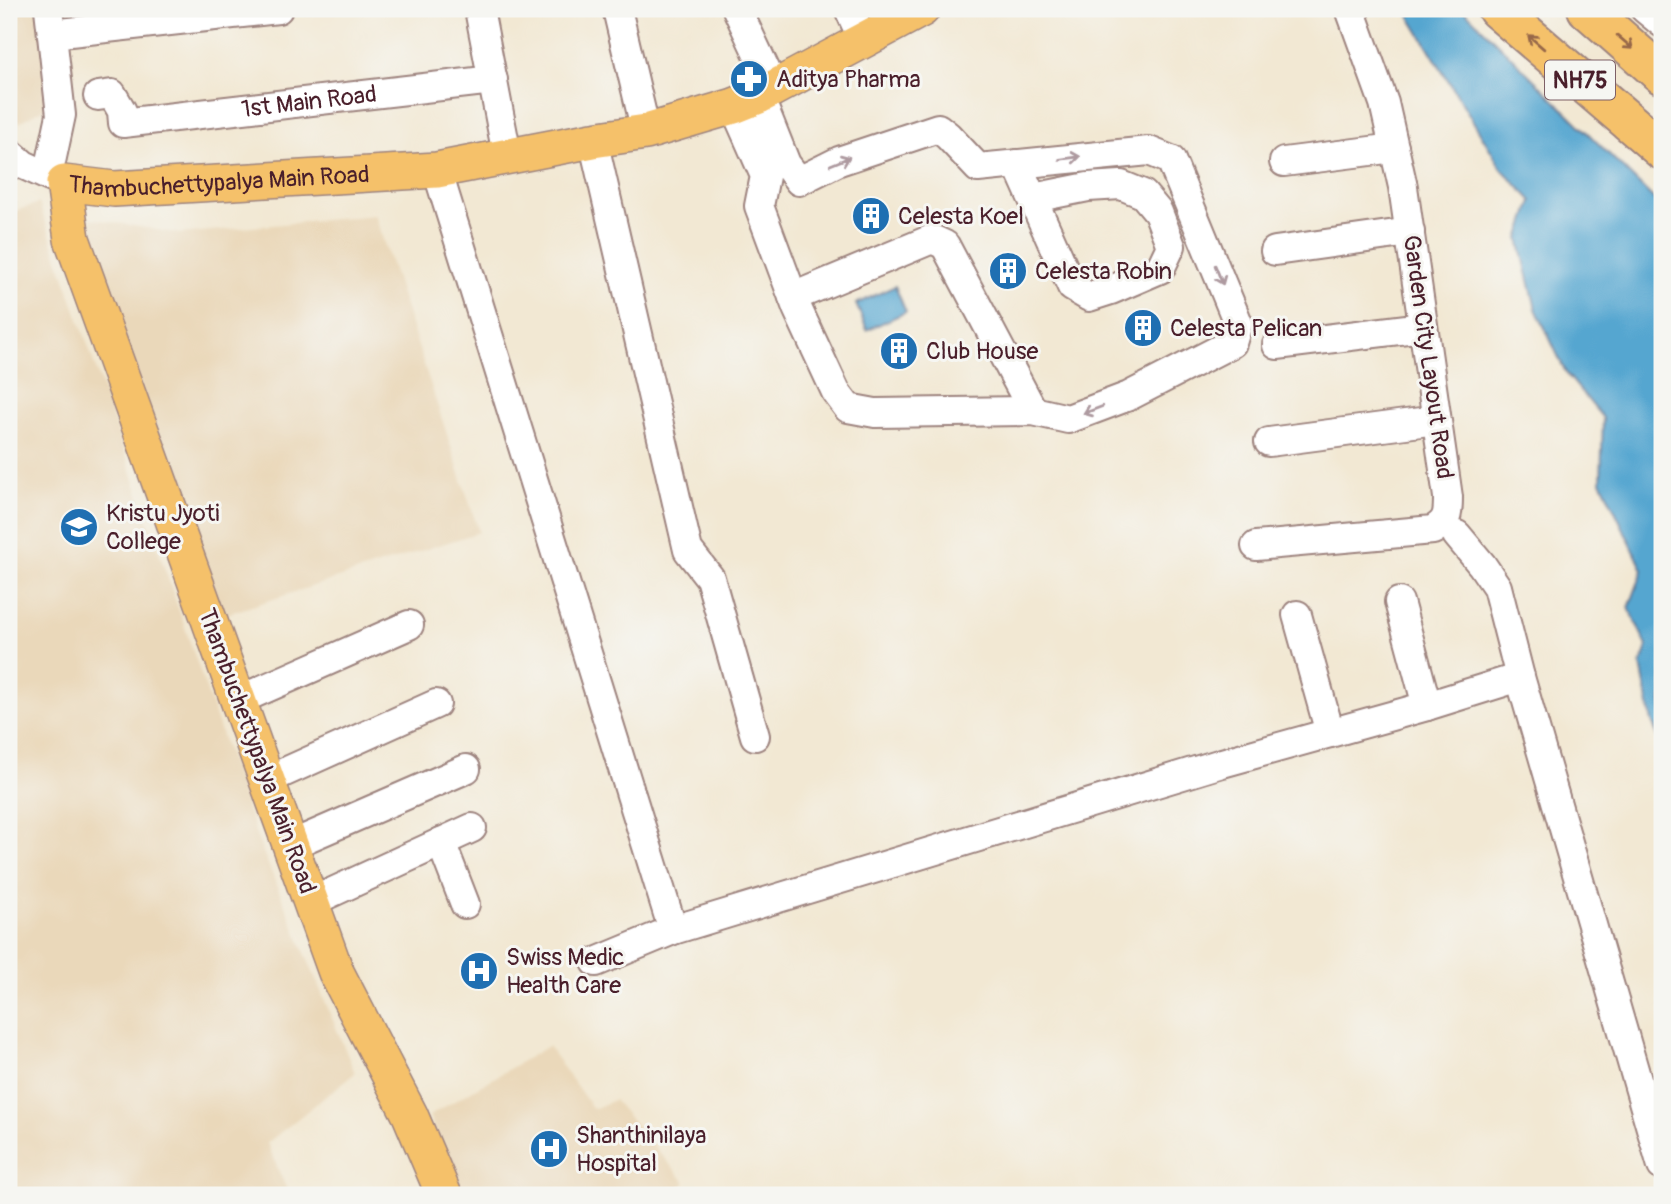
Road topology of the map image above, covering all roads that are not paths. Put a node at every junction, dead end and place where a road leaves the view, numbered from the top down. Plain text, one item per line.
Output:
1 (278, 9) edge
2 (479, 9) edge
3 (617, 9) edge
4 (737, 9) edge
5 (849, 9) edge
6 (922, 9) edge
7 (1350, 9) edge
8 (1497, 9) edge
9 (1645, 9) edge
10 (1590, 10) edge
11 (50, 21) edge
12 (1662, 23) edge
13 (863, 40) junction
14 (1662, 75) edge
15 (493, 80) junction
16 (98, 96) dead end
17 (755, 96) junction
18 (646, 132) junction
19 (593, 140) junction
20 (1394, 148) junction
21 (1662, 150) edge
22 (9, 152) edge
23 (507, 155) junction
24 (1284, 162) dead end
25 (1017, 164) junction
26 (436, 170) junction
27 (56, 180) junction
28 (799, 181) junction
29 (1033, 198) junction
30 (759, 206) junction
31 (1194, 215) junction
32 (1164, 229) junction
33 (1410, 232) junction
34 (1275, 251) dead end
35 (793, 297) junction
36 (1423, 327) junction
37 (1277, 345) dead end
38 (1033, 411) junction
39 (1436, 420) junction
40 (1269, 442) dead end
41 (1457, 535) dead end
42 (1256, 546) dead end
43 (1399, 602) dead end
44 (1297, 615) dead end
45 (410, 625) dead end
46 (1520, 677) junction
47 (239, 700) junction
48 (436, 704) dead end
49 (1427, 706) junction
50 (1330, 733) junction
51 (755, 736) dead end
52 (466, 769) dead end
53 (267, 780) junction
54 (472, 828) dead end
55 (441, 842) junction
56 (291, 845) junction
57 (311, 902) junction
58 (465, 904) dead end
59 (673, 930) junction
60 (596, 962) dead end
61 (1662, 1166) edge
62 (444, 1195) edge

1 - 11 street
2 - 15 street
3 - 18 street
4 - 17 street
5 - 13 street
6 - 13 main road, Thambuchettypalya Main Road
7 - 20 street, Garden City Layout Road
21 -> 8 highway, NH75
9 - 12 street
10 -> 14 highway, NH75
11 - 27 street
13 - 17 main road, Thambuchettypalya Main Road
15 - 16 street, 1st Main Road
15 - 23 street
17 - 18 main road, Thambuchettypalya Main Road
17 - 28 street
17 - 30 street
18 - 19 main road, Thambuchettypalya Main Road
19 - 23 main road, Thambuchettypalya Main Road
19 - 51 street
20 - 24 street
20 - 33 street, Garden City Layout Road
22 - 27 street
23 - 26 main road, Thambuchettypalya Main Road
28 -> 25 street
25 - 29 street
25 -> 31 street
26 - 27 main road, Thambuchettypalya Main Road
26 - 59 street
27 - 47 main road, Thambuchettypalya Main Road
28 - 30 street
29 - 32 street
29 - 32 street
30 - 35 street
31 - 32 street
31 -> 38 street
33 - 34 street
33 - 36 street, Garden City Layout Road
35 - 38 street
35 - 38 street
36 - 37 street
36 - 39 street, Garden City Layout Road
39 - 40 street
39 - 42 street, Garden City Layout Road
41 - 46 street
43 - 49 street
44 - 50 street
45 - 47 street
46 - 49 street
46 - 61 street
47 - 53 main road, Thambuchettypalya Main Road
48 - 53 street
49 - 50 street
50 - 59 street
52 - 56 street
53 - 56 main road, Thambuchettypalya Main Road
54 - 55 street
55 - 57 street
55 - 58 street
56 - 57 main road, Thambuchettypalya Main Road
57 - 62 main road, Thambuchettypalya Main Road
59 - 60 street

